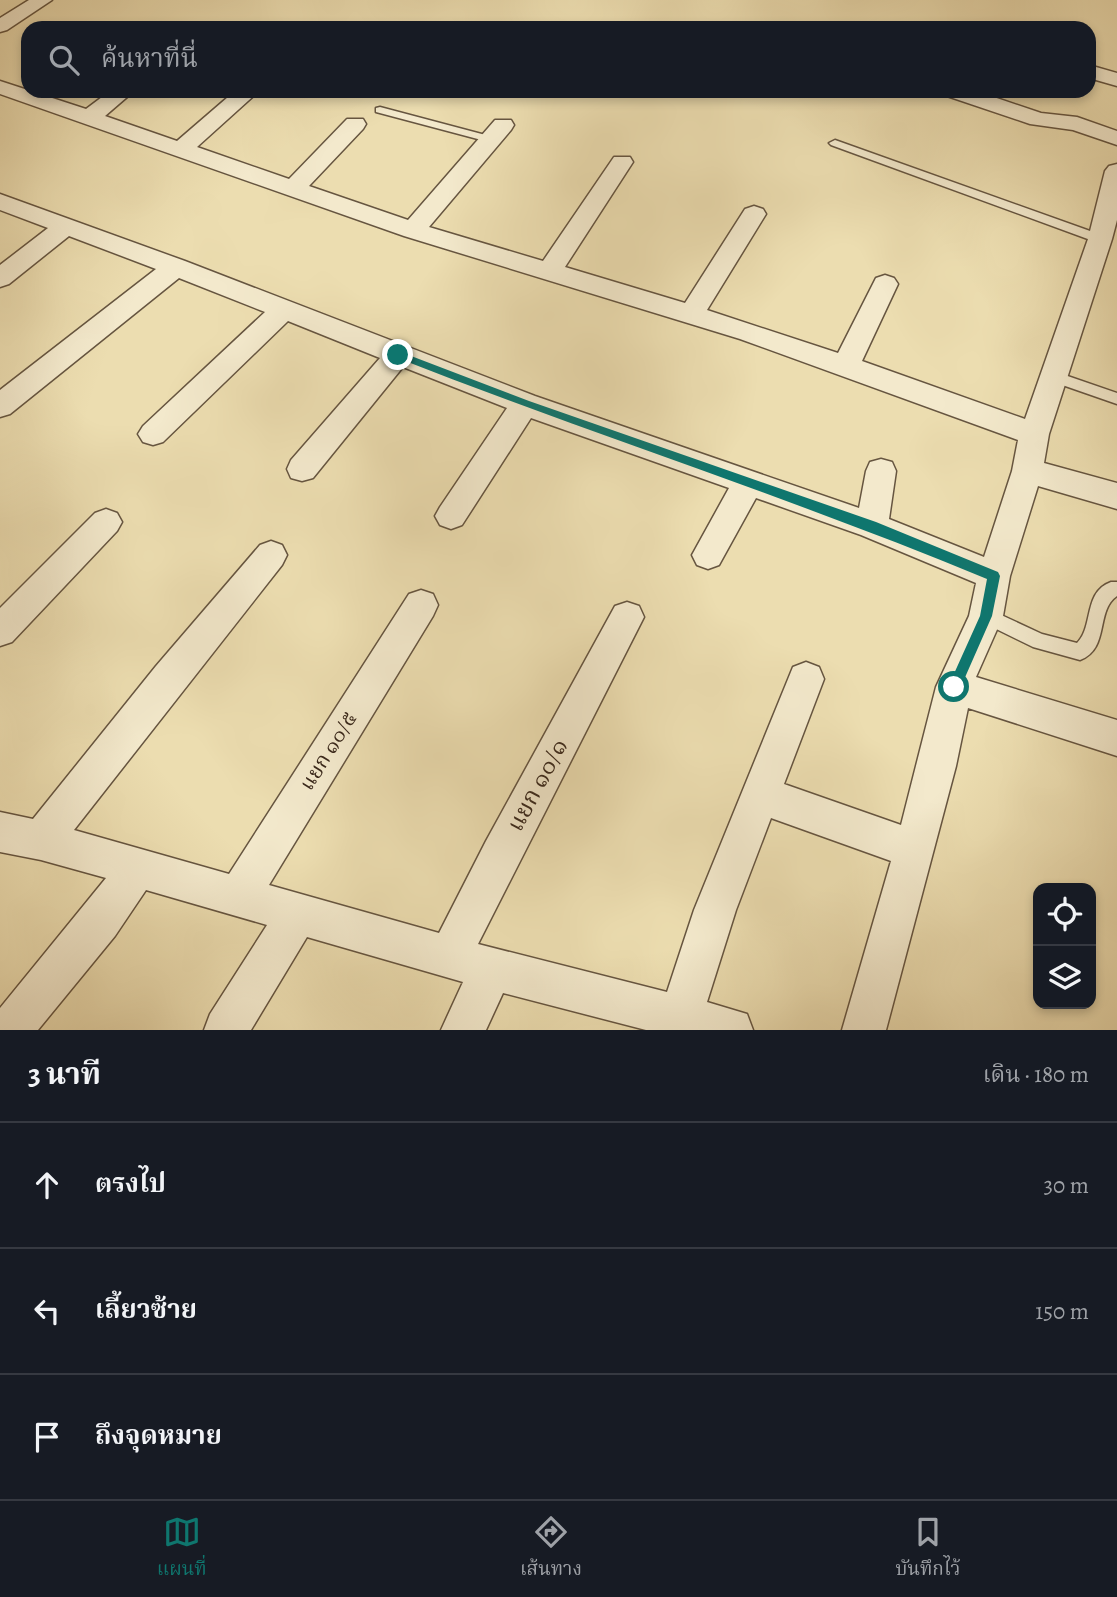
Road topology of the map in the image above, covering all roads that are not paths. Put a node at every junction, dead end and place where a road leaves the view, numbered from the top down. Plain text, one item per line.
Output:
1 (42, 0) edge
2 (0, 26) edge
3 (1096, 73) edge
4 (1117, 80) edge
5 (0, 87) edge
6 (21, 94) edge
7 (33, 98) edge
8 (114, 98) edge
9 (240, 98) edge
10 (976, 98) edge
11 (380, 110) dead end
12 (89, 117) junction
13 (355, 124) dead end
14 (496, 132) joint
15 (1117, 138) edge
16 (835, 142) dead end
17 (180, 150) junction
18 (622, 162) dead end
19 (1117, 171) edge
20 (294, 187) junction
21 (0, 202) edge
22 (754, 214) dead end
23 (67, 226) junction
24 (413, 229) junction
25 (1100, 239) junction
26 (176, 267) junction
27 (550, 272) junction
28 (0, 278) edge
29 (885, 284) dead end
30 (283, 310) junction
31 (691, 314) junction
32 (398, 355) junction
33 (846, 366) junction
34 (1053, 376) junction
35 (1117, 399) edge
36 (525, 404) junction
37 (0, 406) edge
38 (153, 434) dead end
39 (1034, 434) junction
40 (302, 469) dead end
41 (881, 471) dead end
42 (1027, 471) junction
43 (748, 483) junction
44 (1117, 496) edge
45 (451, 516) dead end
46 (106, 522) dead end
47 (872, 526) junction
48 (271, 555) dead end
49 (708, 555) dead end
50 (994, 576) junction
51 (1117, 589) edge
52 (421, 606) dead end
53 (986, 616) junction
54 (627, 617) dead end
55 (0, 631) edge
56 (806, 679) dead end
57 (954, 687) junction
58 (1117, 737) edge
59 (760, 795) junction
60 (0, 832) edge
61 (41, 840) junction
62 (912, 849) junction
63 (137, 869) junction
64 (238, 897) junction
65 (299, 912) junction
66 (450, 955) junction
67 (492, 969) junction
68 (680, 1018) junction
69 (9, 1030) edge
70 (226, 1030) edge
71 (463, 1030) edge
72 (731, 1030) edge
73 (864, 1030) edge

1 - 2 street
3 - 4 street
5 - 6 street
7 - 12 street
8 - 12 street
9 - 17 street
10 - 15 street
11 - 14 lane
12 - 17 street
13 - 20 street
14 - 24 street
16 - 25 lane
17 - 20 street
18 - 27 street
19 - 25 street
20 - 24 street
21 - 23 street
22 - 31 street
23 - 26 street
23 - 28 street
24 - 27 street
25 - 34 street
26 - 30 street
26 - 37 street
27 - 31 street
29 - 33 street
30 - 32 street
30 - 38 street
31 - 33 street
32 - 36 street
32 - 40 street
33 - 39 street
34 - 35 lane
34 - 39 street
36 - 43 street
36 - 45 street
39 - 42 street
41 - 47 street
42 - 44 street
42 - 50 street
43 - 47 street
43 - 49 street
46 - 55 street
47 - 50 street
48 - 61 street
50 - 53 street
51 - 53 lane
52 - 64 street, แยก ๑๐/๕
53 - 57 street
54 - 66 street, แยก ๑๐/๑
56 - 59 street
57 - 58 street
57 - 62 street
59 - 62 street
59 - 68 street
60 - 61 street
61 - 63 street
62 - 73 street
63 - 64 street
63 - 69 street
64 - 65 street
65 - 66 street
65 - 70 street
66 - 67 street
67 - 68 street
67 - 71 street
68 - 72 street

